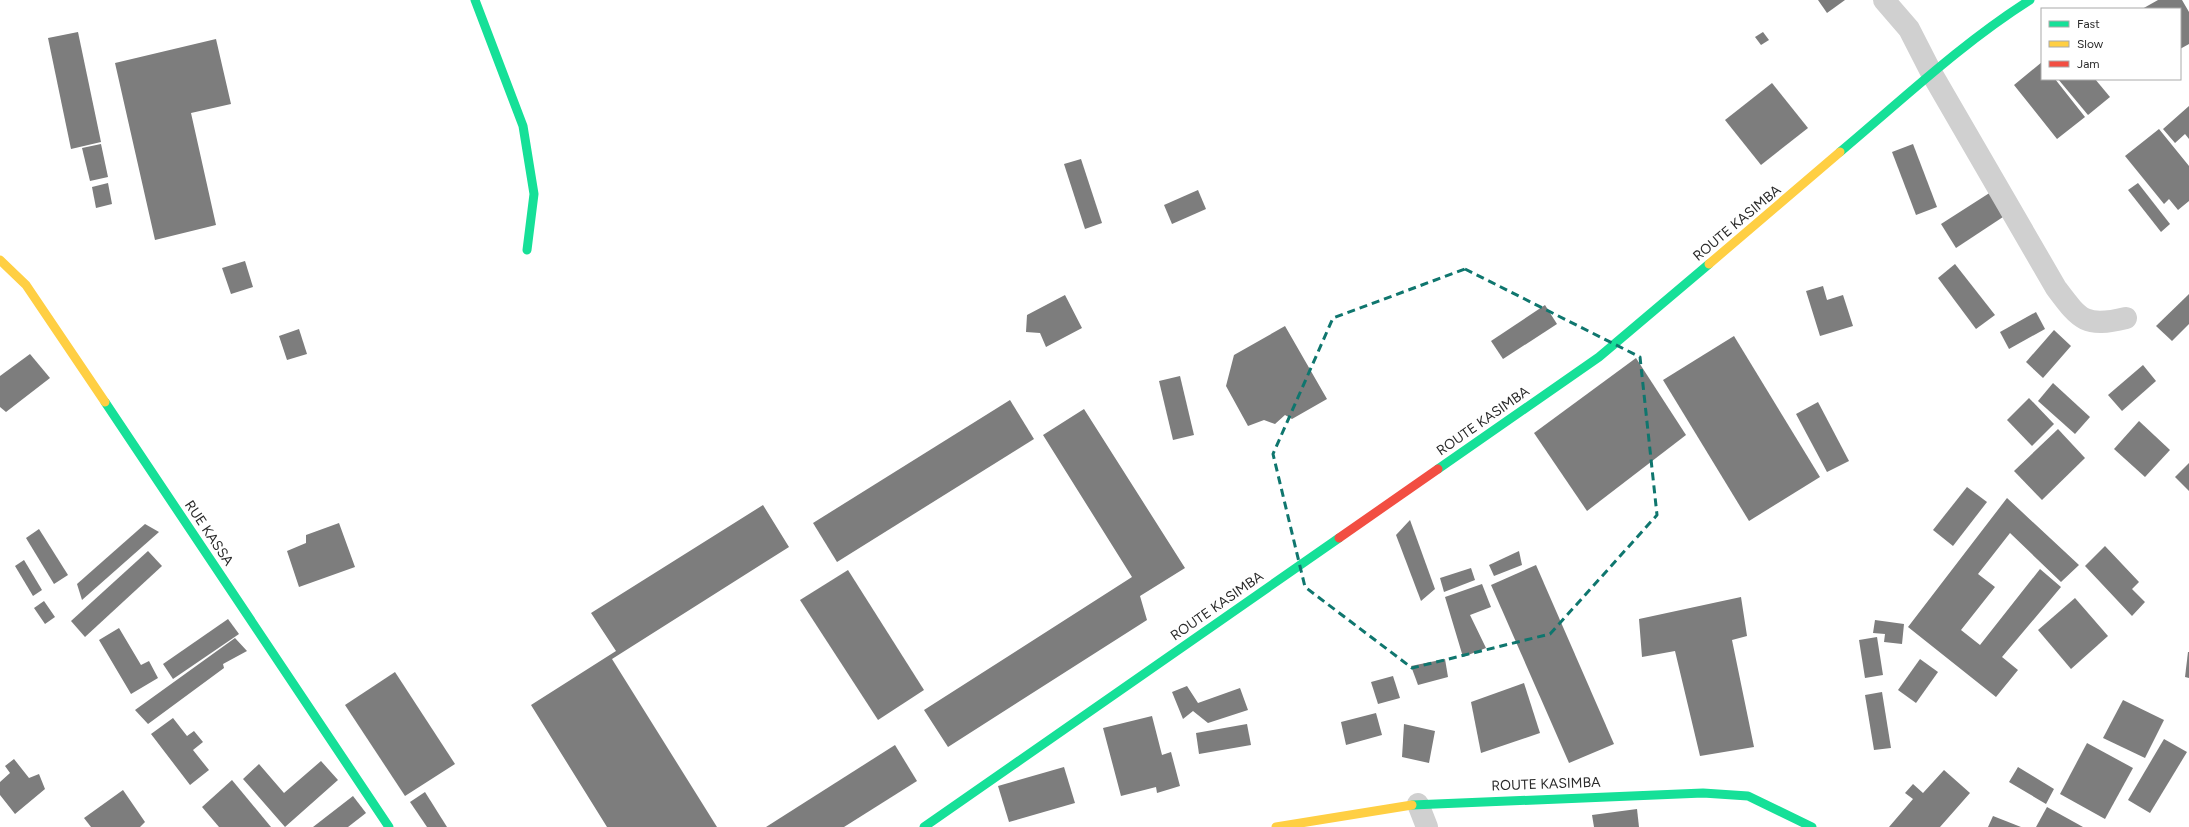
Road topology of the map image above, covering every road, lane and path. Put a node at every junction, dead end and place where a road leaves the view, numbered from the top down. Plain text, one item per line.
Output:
1 (475, 0) edge
2 (1884, 0) edge
3 (2030, 0) edge
4 (1932, 74) junction
5 (527, 250) dead end
6 (0, 260) edge
7 (2126, 318) dead end
8 (1418, 804) junction
9 (389, 827) edge
10 (924, 827) edge
11 (1276, 827) edge
12 (1427, 827) edge
13 (1812, 827) edge

1 - 5 street
2 - 4 street
3 - 4 street, ROUTE KASIMBA
4 - 7 street
4 - 10 street, ROUTE KASIMBA
6 - 9 street, RUE KASSA
8 - 11 street, ROUTE KASIMBA
8 - 12 street
8 - 13 street, ROUTE KASIMBA

